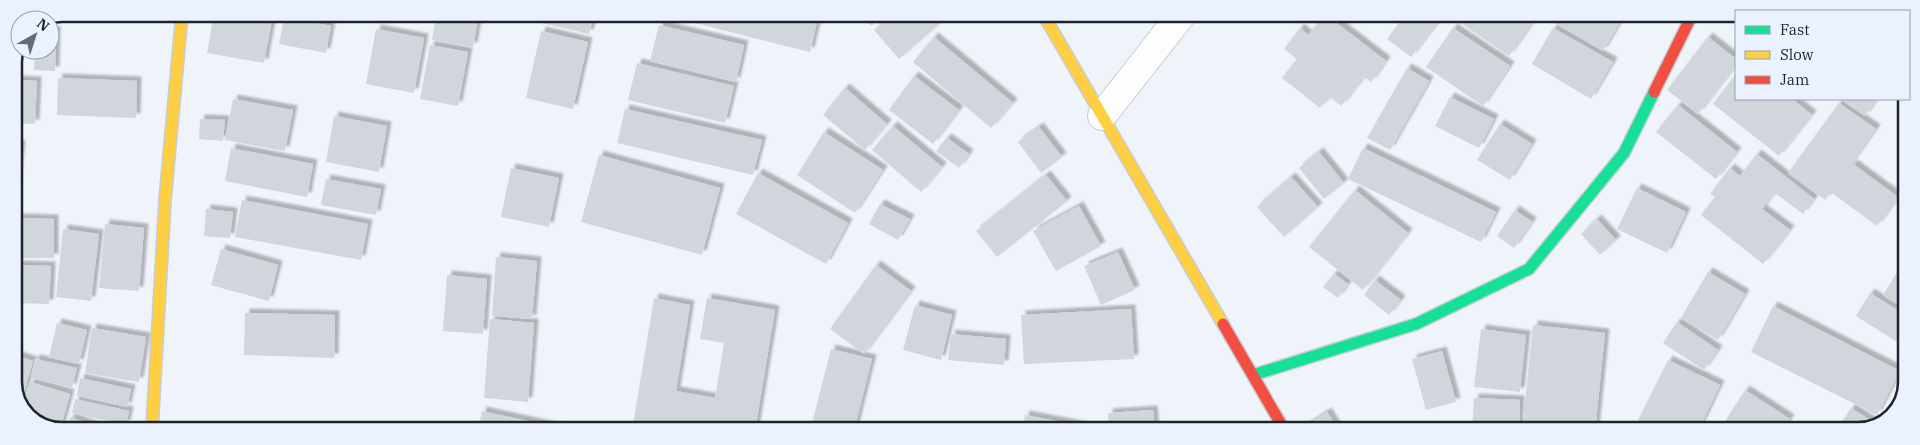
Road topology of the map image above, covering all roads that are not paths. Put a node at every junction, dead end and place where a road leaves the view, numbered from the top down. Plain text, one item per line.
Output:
1 (181, 22) edge
2 (1048, 22) edge
3 (1176, 22) edge
4 (1689, 22) edge
5 (1102, 116) junction
6 (1253, 375) junction
7 (152, 422) edge
8 (1280, 422) edge

1 - 7 street
2 - 5 street
3 - 5 street
4 - 6 street
5 - 6 street
6 - 8 street

